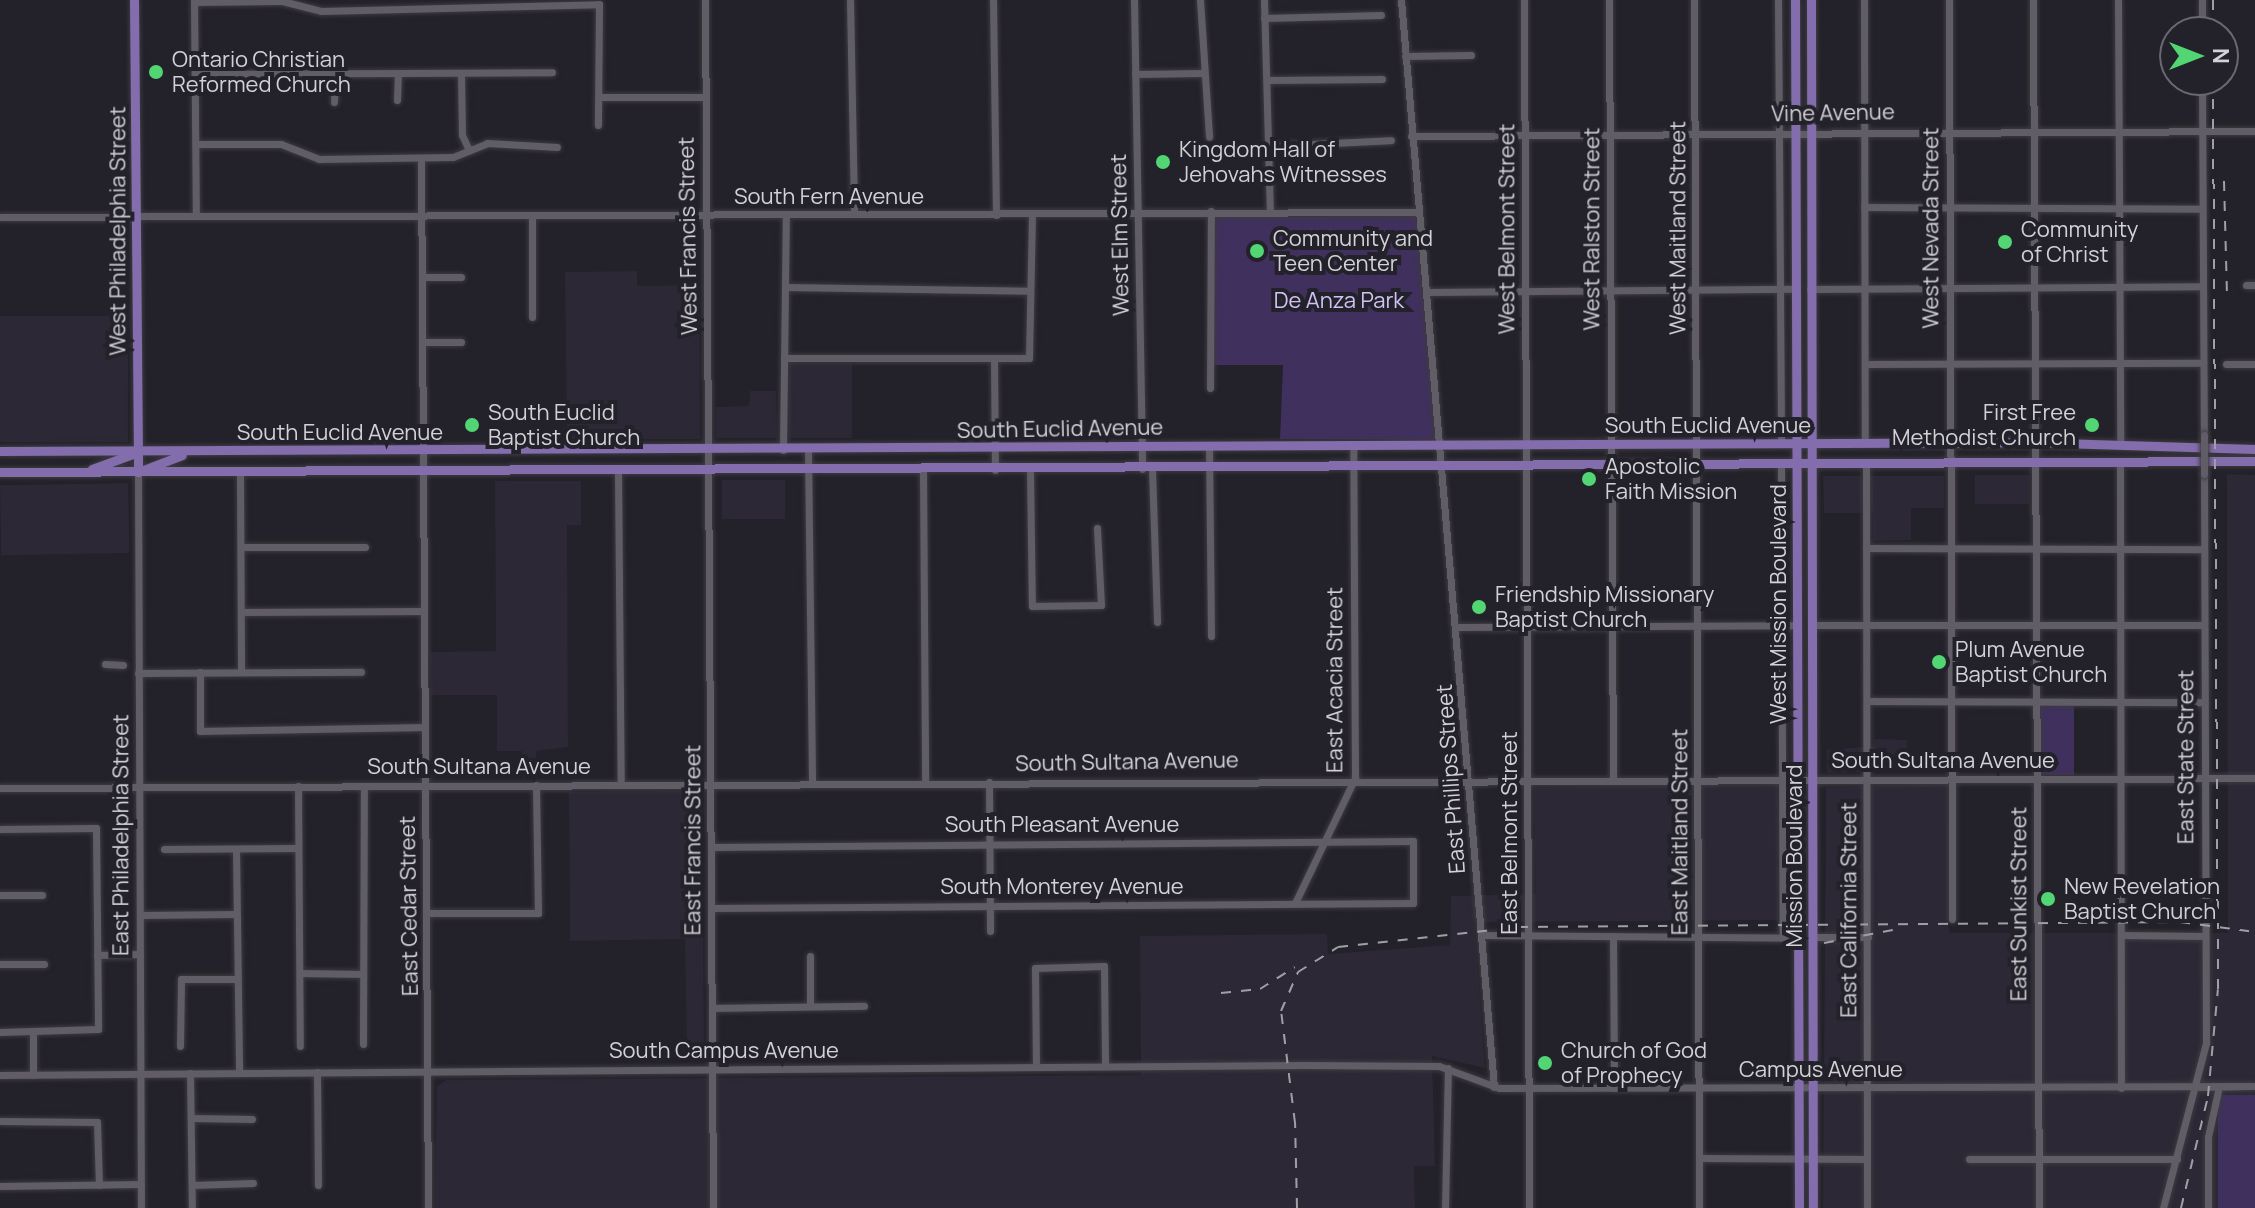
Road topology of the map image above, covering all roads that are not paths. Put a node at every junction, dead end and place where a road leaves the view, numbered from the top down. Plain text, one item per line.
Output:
1 (134, 0) edge
2 (705, 0) edge
3 (850, 0) edge
4 (993, 0) edge
5 (1134, 0) edge
6 (1200, 0) edge
7 (1264, 0) edge
8 (1401, 0) edge
9 (1524, 0) edge
10 (1609, 0) edge
11 (1694, 0) edge
12 (1778, 0) edge
13 (1795, 0) edge
14 (1811, 0) edge
15 (1864, 0) edge
16 (1949, 0) edge
17 (2033, 0) edge
18 (2118, 0) edge
19 (194, 1) edge
20 (1381, 15) dead end
21 (1264, 18) junction
22 (1471, 55) dead end
23 (1405, 56) junction
24 (552, 72) dead end
25 (461, 73) junction
26 (1203, 73) junction
27 (196, 74) junction
28 (398, 74) junction
29 (1135, 74) junction
30 (335, 75) junction
31 (1382, 79) dead end
32 (1268, 80) junction
33 (2202, 96) edge
34 (600, 97) junction
35 (704, 97) junction
36 (397, 100) dead end
37 (334, 102) dead end
38 (598, 125) dead end
39 (2034, 128) junction
40 (1948, 129) junction
41 (1864, 130) junction
42 (1780, 131) junction
43 (2255, 131) edge
44 (1696, 132) junction
45 (1794, 132) junction
46 (2119, 132) junction
47 (2203, 132) junction
48 (1525, 133) junction
49 (1610, 133) junction
50 (1810, 133) junction
51 (1411, 136) junction
52 (1209, 137) dead end
53 (1391, 140) dead end
54 (196, 144) junction
55 (1270, 146) junction
56 (557, 147) dead end
57 (469, 150) junction
58 (421, 158) junction
59 (1864, 207) junction
60 (1948, 209) junction
61 (2119, 209) junction
62 (2202, 209) junction
63 (2035, 210) junction
64 (1211, 211) junction
65 (1270, 212) junction
66 (1419, 212) junction
67 (1137, 213) junction
68 (854, 214) junction
69 (532, 215) junction
70 (705, 215) junction
71 (786, 215) junction
72 (996, 215) junction
73 (196, 216) junction
74 (422, 216) junction
75 (1032, 216) junction
76 (0, 217) edge
77 (136, 217) junction
78 (424, 277) junction
79 (461, 277) dead end
80 (1865, 286) junction
81 (2203, 286) junction
82 (785, 287) junction
83 (1696, 287) junction
84 (1950, 287) junction
85 (2034, 287) junction
86 (2119, 287) junction
87 (1780, 288) junction
88 (1611, 289) junction
89 (1796, 289) junction
90 (1810, 289) junction
91 (1526, 290) junction
92 (1030, 291) junction
93 (1427, 292) junction
94 (532, 317) dead end
95 (424, 342) junction
96 (461, 342) dead end
97 (784, 358) junction
98 (994, 358) junction
99 (2203, 363) junction
100 (1865, 364) junction
101 (1950, 364) junction
102 (2034, 364) junction
103 (2119, 364) junction
104 (2226, 364) dead end
105 (2255, 364) edge
106 (1210, 388) dead end
107 (2035, 442) junction
108 (1865, 443) junction
109 (1950, 443) junction
110 (1353, 444) junction
111 (1441, 444) junction
112 (1527, 444) junction
113 (1696, 444) junction
114 (1781, 444) junction
115 (1796, 444) junction
116 (1811, 444) junction
117 (1611, 445) junction
118 (2120, 445) junction
119 (1141, 446) junction
120 (1209, 446) junction
121 (995, 449) junction
122 (2255, 449) edge
123 (708, 450) junction
124 (783, 450) junction
125 (808, 450) junction
126 (0, 451) edge
127 (214, 451) junction
128 (280, 451) junction
129 (568, 451) junction
130 (422, 461) junction
131 (2255, 461) edge
132 (138, 462) junction
133 (1611, 462) junction
134 (1696, 462) junction
135 (1810, 462) junction
136 (1527, 463) junction
137 (2120, 465) junction
138 (1781, 467) junction
139 (1796, 467) junction
140 (1866, 467) junction
141 (1950, 467) junction
142 (2035, 467) junction
143 (1353, 468) junction
144 (1445, 468) junction
145 (1147, 469) junction
146 (1210, 469) junction
147 (807, 470) junction
148 (923, 470) junction
149 (995, 470) junction
150 (1030, 470) junction
151 (240, 471) junction
152 (280, 471) junction
153 (567, 471) junction
154 (618, 471) junction
155 (0, 472) edge
156 (73, 472) junction
157 (708, 472) junction
158 (1097, 528) dead end
159 (241, 547) junction
160 (365, 547) dead end
161 (1950, 547) junction
162 (2036, 547) junction
163 (2119, 547) junction
164 (1866, 548) junction
165 (2203, 549) junction
166 (424, 611) junction
167 (241, 612) junction
168 (1157, 622) dead end
169 (1782, 624) junction
170 (2120, 624) junction
171 (1528, 625) junction
172 (1698, 625) junction
173 (1796, 625) junction
174 (1812, 625) junction
175 (1950, 625) junction
176 (2037, 625) junction
177 (2203, 625) junction
178 (1613, 626) junction
179 (1866, 626) junction
180 (1458, 627) junction
181 (1211, 636) dead end
182 (105, 664) dead end
183 (123, 665) dead end
184 (200, 672) junction
185 (241, 672) junction
186 (361, 672) dead end
187 (138, 673) junction
188 (1867, 701) junction
189 (1952, 702) junction
190 (2036, 702) junction
191 (2120, 702) junction
192 (2204, 702) junction
193 (424, 727) junction
194 (1355, 778) junction
195 (2255, 778) edge
196 (1783, 779) junction
197 (1797, 779) junction
198 (1812, 779) junction
199 (1867, 779) junction
200 (1952, 779) junction
201 (2036, 779) junction
202 (2121, 779) junction
203 (2205, 779) junction
204 (1529, 780) junction
205 (1613, 780) junction
206 (1698, 780) junction
207 (1468, 781) junction
208 (925, 782) junction
209 (989, 782) junction
210 (710, 784) junction
211 (812, 784) junction
212 (536, 785) junction
213 (621, 785) junction
214 (298, 786) junction
215 (364, 786) junction
216 (426, 786) junction
217 (0, 788) edge
218 (140, 788) junction
219 (0, 829) edge
220 (1325, 841) junction
221 (989, 843) junction
222 (711, 847) junction
223 (298, 848) junction
224 (164, 849) dead end
225 (236, 849) junction
226 (0, 895) edge
227 (42, 895) dead end
228 (1295, 903) junction
229 (1413, 903) joint
230 (990, 906) junction
231 (711, 908) junction
232 (427, 913) junction
233 (236, 914) junction
234 (140, 915) junction
235 (1952, 919) dead end
236 (990, 931) dead end
237 (1481, 935) junction
238 (2121, 935) junction
239 (1613, 936) junction
240 (1698, 936) junction
241 (2205, 936) junction
242 (1529, 937) junction
243 (1813, 937) junction
244 (1868, 937) junction
245 (1783, 938) junction
246 (1798, 938) junction
247 (140, 954) junction
248 (97, 955) junction
249 (810, 956) dead end
250 (0, 964) edge
251 (44, 964) dead end
252 (301, 973) junction
253 (363, 974) junction
254 (237, 979) junction
255 (810, 1006) junction
256 (864, 1006) dead end
257 (712, 1008) junction
258 (0, 1032) edge
259 (33, 1032) junction
260 (363, 1044) dead end
261 (180, 1046) dead end
262 (300, 1046) dead end
263 (1036, 1066) junction
264 (1105, 1066) junction
265 (1448, 1068) junction
266 (712, 1069) junction
267 (428, 1070) junction
268 (317, 1072) junction
269 (140, 1073) junction
270 (190, 1073) junction
271 (239, 1073) junction
272 (0, 1075) edge
273 (33, 1075) junction
274 (2254, 1086) edge
275 (1494, 1087) junction
276 (1798, 1087) junction
277 (1813, 1087) junction
278 (1867, 1087) junction
279 (2198, 1087) junction
280 (1529, 1088) junction
281 (1614, 1088) junction
282 (1699, 1088) junction
283 (2038, 1088) junction
284 (2121, 1088) junction
285 (2218, 1091) junction
286 (191, 1118) junction
287 (252, 1119) dead end
288 (0, 1121) edge
289 (1799, 1157) junction
290 (1699, 1158) junction
291 (1813, 1158) junction
292 (2038, 1158) junction
293 (1867, 1159) junction
294 (1969, 1159) dead end
295 (2177, 1159) junction
296 (253, 1183) dead end
297 (141, 1184) junction
298 (99, 1185) junction
299 (192, 1185) junction
300 (318, 1185) dead end
301 (0, 1186) edge
302 (141, 1208) edge
303 (192, 1208) edge
304 (428, 1208) edge
305 (713, 1208) edge
306 (1445, 1208) edge
307 (1529, 1208) edge
308 (1699, 1208) edge
309 (1799, 1208) edge
310 (1813, 1208) edge
311 (1867, 1208) edge
312 (2039, 1208) edge
313 (2163, 1208) edge
314 (2208, 1208) edge

1 - 77 main road, West Philadelphia Street
2 - 35 street, West Francis Street
3 - 68 street
4 - 72 street
5 - 29 street, West Elm Street
6 - 26 street
7 - 21 street
8 - 23 street, East Phillips Street
9 - 48 street, West Belmont Street
10 - 49 street, West Ralston Street
11 - 44 street, West Maitland Street
12 - 42 street
13 - 45 main road, West Mission Boulevard
14 - 50 main road
15 - 41 street
16 - 40 street, West Nevada Street
17 - 39 street, East Sunkist Street
18 - 46 street
19 - 27 street
19 - 34 street
20 - 21 street
21 - 32 street
22 - 23 street
23 - 51 street, East Phillips Street
24 - 25 street
25 - 28 street
25 - 57 street
26 - 29 street
26 - 52 street
27 - 30 street
27 - 54 street
28 - 30 street
28 - 36 street
29 - 67 street, West Elm Street
30 - 37 street
31 - 32 street
32 - 55 street
33 - 47 street, East State Street
34 - 35 street
34 - 38 street
35 - 70 street, West Francis Street
39 - 40 street, Vine Avenue
39 - 46 street, Vine Avenue
39 - 63 street, East Sunkist Street
40 - 41 street, Vine Avenue
40 - 60 street, West Nevada Street
41 - 50 street, Vine Avenue
41 - 59 street
42 - 44 street, Vine Avenue
42 - 45 street, Vine Avenue
42 - 87 street
43 - 47 street, Vine Avenue
44 - 49 street, Vine Avenue
44 - 83 street, West Maitland Street
45 - 50 street, Vine Avenue
45 - 89 main road, West Mission Boulevard
46 - 47 street, Vine Avenue
46 - 61 street
47 - 62 street, East State Street
48 - 49 street, Vine Avenue
48 - 51 street, Vine Avenue
48 - 91 street, West Belmont Street
49 - 88 street, West Ralston Street
50 - 90 main road
51 - 66 street, East Phillips Street
53 - 55 street
54 - 58 street
54 - 73 street
55 - 65 street
56 - 57 street
57 - 58 street
58 - 74 street, East Cedar Street
59 - 60 street
59 - 80 street
60 - 63 street
60 - 84 street, West Nevada Street
61 - 62 street
61 - 63 street
61 - 86 street
62 - 81 street, East State Street
63 - 85 street, East Sunkist Street
64 - 65 street, South Fern Avenue
64 - 67 street, South Fern Avenue
64 - 106 street
65 - 66 street, South Fern Avenue
66 - 93 street, East Phillips Street
67 - 75 street, South Fern Avenue
67 - 119 street, West Elm Street
68 - 71 street, South Fern Avenue
68 - 72 street, South Fern Avenue
69 - 70 street, South Fern Avenue
69 - 74 street, South Fern Avenue
69 - 94 street
70 - 71 street, South Fern Avenue
70 - 123 street, West Francis Street
71 - 82 street
72 - 75 street, South Fern Avenue
73 - 74 street, South Fern Avenue
73 - 77 street, South Fern Avenue
74 - 78 street, East Cedar Street
75 - 92 street
76 - 77 street, South Fern Avenue
77 - 132 main road, West Philadelphia Street
78 - 79 street
78 - 95 street, East Cedar Street
80 - 84 street
80 - 90 street
80 - 100 street
81 - 86 street
81 - 99 street, East State Street
82 - 92 street
82 - 97 street
83 - 87 street
83 - 88 street
83 - 113 street, West Maitland Street
84 - 85 street
84 - 101 street, West Nevada Street
85 - 86 street
85 - 102 street, East Sunkist Street
86 - 103 street
87 - 89 street
87 - 114 street
88 - 91 street
88 - 117 street, West Ralston Street
89 - 115 main road, West Mission Boulevard
90 - 116 main road
91 - 93 street
91 - 112 street, West Belmont Street
92 - 98 street
93 - 111 street, East Phillips Street
95 - 96 street
95 - 130 street, East Cedar Street
97 - 98 street
97 - 124 street
98 - 121 street
99 - 103 street
99 - 165 street, East State Street, bridge
100 - 101 street
100 - 108 street
101 - 102 street
101 - 109 street, West Nevada Street
102 - 103 street
102 - 107 street, East Sunkist Street
103 - 118 street
104 - 105 street
107 - 109 main road, South Euclid Avenue
107 - 118 main road, South Euclid Avenue
107 - 142 street, East Sunkist Street
108 - 109 main road, South Euclid Avenue
108 - 116 main road, South Euclid Avenue
109 - 141 street, West Nevada Street
110 - 111 main road, South Euclid Avenue
110 - 120 main road, South Euclid Avenue
110 - 143 street, East Acacia Street
111 - 112 main road, South Euclid Avenue
111 - 144 street, East Phillips Street
112 - 117 main road, South Euclid Avenue
112 - 136 street, West Belmont Street
113 - 114 main road, South Euclid Avenue
113 - 117 main road, South Euclid Avenue
113 - 134 street, West Maitland Street
114 - 115 main road, South Euclid Avenue
115 - 116 main road, South Euclid Avenue
115 - 139 main road, West Mission Boulevard
116 - 135 main road
117 - 133 street, West Ralston Street
118 - 122 main road, South Euclid Avenue
119 - 120 main road, South Euclid Avenue
119 - 121 main road, South Euclid Avenue
119 - 145 street, West Elm Street
120 - 146 street
121 - 125 main road, South Euclid Avenue
121 - 149 street
123 - 124 main road, South Euclid Avenue
123 - 129 main road, South Euclid Avenue
123 - 157 street, West Francis Street
124 - 125 main road, South Euclid Avenue
125 - 147 street
126 - 132 main road, South Euclid Avenue
127 - 128 main road, South Euclid Avenue
127 - 132 main road
127 - 132 main road, South Euclid Avenue
128 - 130 main road, South Euclid Avenue
128 - 152 main road
129 - 130 main road, South Euclid Avenue
129 - 153 main road
130 - 152 main road, South Euclid Avenue
130 - 153 main road, South Euclid Avenue
130 - 166 street, East Cedar Street
131 - 137 main road, South Euclid Avenue
132 - 151 main road, South Euclid Avenue
132 - 156 main road, South Euclid Avenue
132 - 156 main road
132 - 187 street, East Philadelphia Street
133 - 134 main road, South Euclid Avenue
133 - 136 main road, South Euclid Avenue
133 - 178 street, West Ralston Street
134 - 138 main road, South Euclid Avenue
134 - 172 street, East Maitland Street
135 - 139 main road, South Euclid Avenue
135 - 140 main road, South Euclid Avenue
135 - 174 main road, Mission Boulevard
136 - 144 main road, South Euclid Avenue
136 - 171 street, East Belmont Street
137 - 142 main road, South Euclid Avenue
137 - 163 street
138 - 139 main road, South Euclid Avenue
138 - 169 street
139 - 173 main road, West Mission Boulevard
140 - 141 main road, South Euclid Avenue
140 - 164 street, East California Street
141 - 142 main road, South Euclid Avenue
141 - 161 street, West Nevada Street
142 - 162 street, East Sunkist Street
143 - 144 main road, South Euclid Avenue
143 - 146 main road, South Euclid Avenue
143 - 194 street, East Acacia Street
144 - 180 street, East Phillips Street
145 - 146 main road, South Euclid Avenue
145 - 150 main road, South Euclid Avenue
145 - 168 street, West Elm Street
146 - 181 street
147 - 148 main road, South Euclid Avenue
147 - 157 main road, South Euclid Avenue
147 - 211 street
148 - 149 main road, South Euclid Avenue
148 - 208 street
149 - 150 main road, South Euclid Avenue
150 - 158 street
151 - 152 main road, South Euclid Avenue
151 - 159 street
153 - 154 main road, South Euclid Avenue
154 - 157 main road, South Euclid Avenue
154 - 213 street
155 - 156 main road, South Euclid Avenue
157 - 210 street, East Francis Street
159 - 160 street
159 - 167 street
161 - 162 street
161 - 164 street
161 - 175 street, West Nevada Street
162 - 163 street
162 - 176 street, East Sunkist Street
163 - 165 street
163 - 170 street
164 - 179 street, East California Street
165 - 177 street, East State Street
166 - 167 street
166 - 193 street, East Cedar Street
167 - 185 street
169 - 172 street
169 - 173 street
169 - 196 street
170 - 176 street
170 - 177 street
170 - 191 street
171 - 178 street
171 - 180 street
171 - 204 street, East Belmont Street
172 - 178 street
172 - 206 street, East Maitland Street
173 - 197 main road, West Mission Boulevard
174 - 179 street
174 - 198 main road, Mission Boulevard
175 - 176 street
175 - 179 street
175 - 189 street, West Nevada Street
176 - 190 street, East Sunkist Street
177 - 192 street, East State Street
178 - 205 street, West Ralston Street
179 - 188 street, East California Street
180 - 207 street, East Phillips Street
182 - 183 street
184 - 185 street
184 - 187 street
184 - 193 street
185 - 186 street
187 - 218 street, East Philadelphia Street
188 - 189 street
188 - 199 street, East California Street
189 - 190 street
189 - 200 street, West Nevada Street
190 - 191 street
190 - 201 street, East Sunkist Street
191 - 192 street
191 - 202 street
192 - 203 street, East State Street
193 - 216 street, East Cedar Street
194 - 207 street, South Sultana Avenue
194 - 209 street, South Sultana Avenue
194 - 220 street, East Acacia Street
195 - 203 street, South Sultana Avenue
196 - 197 street, South Sultana Avenue
196 - 206 street, South Sultana Avenue
196 - 245 street
197 - 198 street, South Sultana Avenue
197 - 246 main road, West Mission Boulevard
198 - 199 street, South Sultana Avenue
198 - 243 main road, Mission Boulevard
199 - 200 street, South Sultana Avenue
199 - 244 street, East California Street
200 - 201 street, South Sultana Avenue
200 - 235 street, West Nevada Street
201 - 202 street, South Sultana Avenue
201 - 283 street, East Sunkist Street
202 - 203 street, South Sultana Avenue
202 - 238 street
203 - 241 street, East State Street
204 - 205 street, South Sultana Avenue
204 - 207 street, South Sultana Avenue
204 - 242 street, East Belmont Street
205 - 206 street, South Sultana Avenue
206 - 240 street, East Maitland Street
207 - 237 street, East Phillips Street
208 - 209 street, South Sultana Avenue
208 - 211 street, South Sultana Avenue
209 - 221 street
210 - 211 street, South Sultana Avenue
210 - 213 street, South Sultana Avenue
210 - 222 street, East Francis Street
212 - 213 street, South Sultana Avenue
212 - 216 street, South Sultana Avenue
212 - 232 street
214 - 215 street, South Sultana Avenue
214 - 218 street, South Sultana Avenue
214 - 223 street
215 - 216 street, South Sultana Avenue
215 - 253 street
216 - 232 street, East Cedar Street
217 - 218 street, South Sultana Avenue
218 - 234 street, East Philadelphia Street
219 - 248 street
220 - 221 street, South Pleasant Avenue
220 - 228 street, East Acacia Street
220 - 229 street, South Pleasant Avenue
221 - 222 street, South Pleasant Avenue
221 - 230 street
222 - 231 street, East Francis Street
223 - 225 street
223 - 252 street
224 - 225 street
225 - 233 street
226 - 227 street
228 - 229 street, South Monterey Avenue
228 - 230 street, South Monterey Avenue
230 - 231 street, South Monterey Avenue
230 - 236 street
231 - 257 street, East Francis Street
232 - 267 street, East Cedar Street
233 - 234 street
233 - 254 street
234 - 247 street, East Philadelphia Street
237 - 242 street
237 - 275 street, East Phillips Street
238 - 241 street
238 - 284 street
239 - 240 street
239 - 242 street
239 - 281 street
240 - 245 street
240 - 282 street, East Maitland Street
241 - 279 street, East State Street
242 - 280 street, East Belmont Street
243 - 244 street
243 - 277 main road, Mission Boulevard
244 - 278 street, East California Street
245 - 246 street
246 - 276 main road, West Mission Boulevard
247 - 248 street
247 - 269 street, East Philadelphia Street
248 - 259 street
249 - 255 street
250 - 251 street
252 - 253 street
252 - 262 street
253 - 260 street
254 - 261 street
254 - 271 street
255 - 256 street
255 - 257 street
257 - 266 street, East Francis Street
258 - 259 street
259 - 273 street
263 - 264 street, South Campus Avenue
263 - 264 street
263 - 266 street, South Campus Avenue
264 - 265 street, South Campus Avenue
265 - 275 street, Campus Avenue
265 - 306 street
266 - 267 street, South Campus Avenue
266 - 305 street, East Francis Street
267 - 268 street, South Campus Avenue
267 - 304 street, East Cedar Street
268 - 271 street, South Campus Avenue
268 - 300 street
269 - 270 street, South Campus Avenue
269 - 273 street, South Campus Avenue
269 - 297 street, East Philadelphia Street
270 - 271 street, South Campus Avenue
270 - 286 street
272 - 273 street, South Campus Avenue
274 - 279 street, Campus Avenue
274 - 285 street, Campus Avenue
275 - 280 street, Campus Avenue
276 - 277 street, Campus Avenue
276 - 282 street, Campus Avenue
276 - 289 main road, West Mission Boulevard
277 - 278 street, Campus Avenue
277 - 291 main road, Mission Boulevard
278 - 283 street, Campus Avenue
278 - 293 street, East California Street
279 - 284 street, Campus Avenue
279 - 285 street, Campus Avenue
279 - 295 street, East State Street
280 - 281 street, Campus Avenue
280 - 307 street, East Belmont Street
281 - 282 street, Campus Avenue
282 - 290 street, East Maitland Street
283 - 284 street, Campus Avenue
283 - 292 street, East Sunkist Street
285 - 314 street
286 - 287 street
286 - 299 street
288 - 298 street
289 - 290 street
289 - 291 street
289 - 309 main road, West Mission Boulevard
290 - 308 street, East Maitland Street
291 - 293 street
291 - 310 main road, Mission Boulevard
292 - 294 street
292 - 295 street
292 - 312 street, East Sunkist Street
293 - 311 street, East California Street
295 - 313 street, East State Street
296 - 299 street
297 - 298 street
297 - 302 street, East Philadelphia Street
298 - 301 street
299 - 303 street

